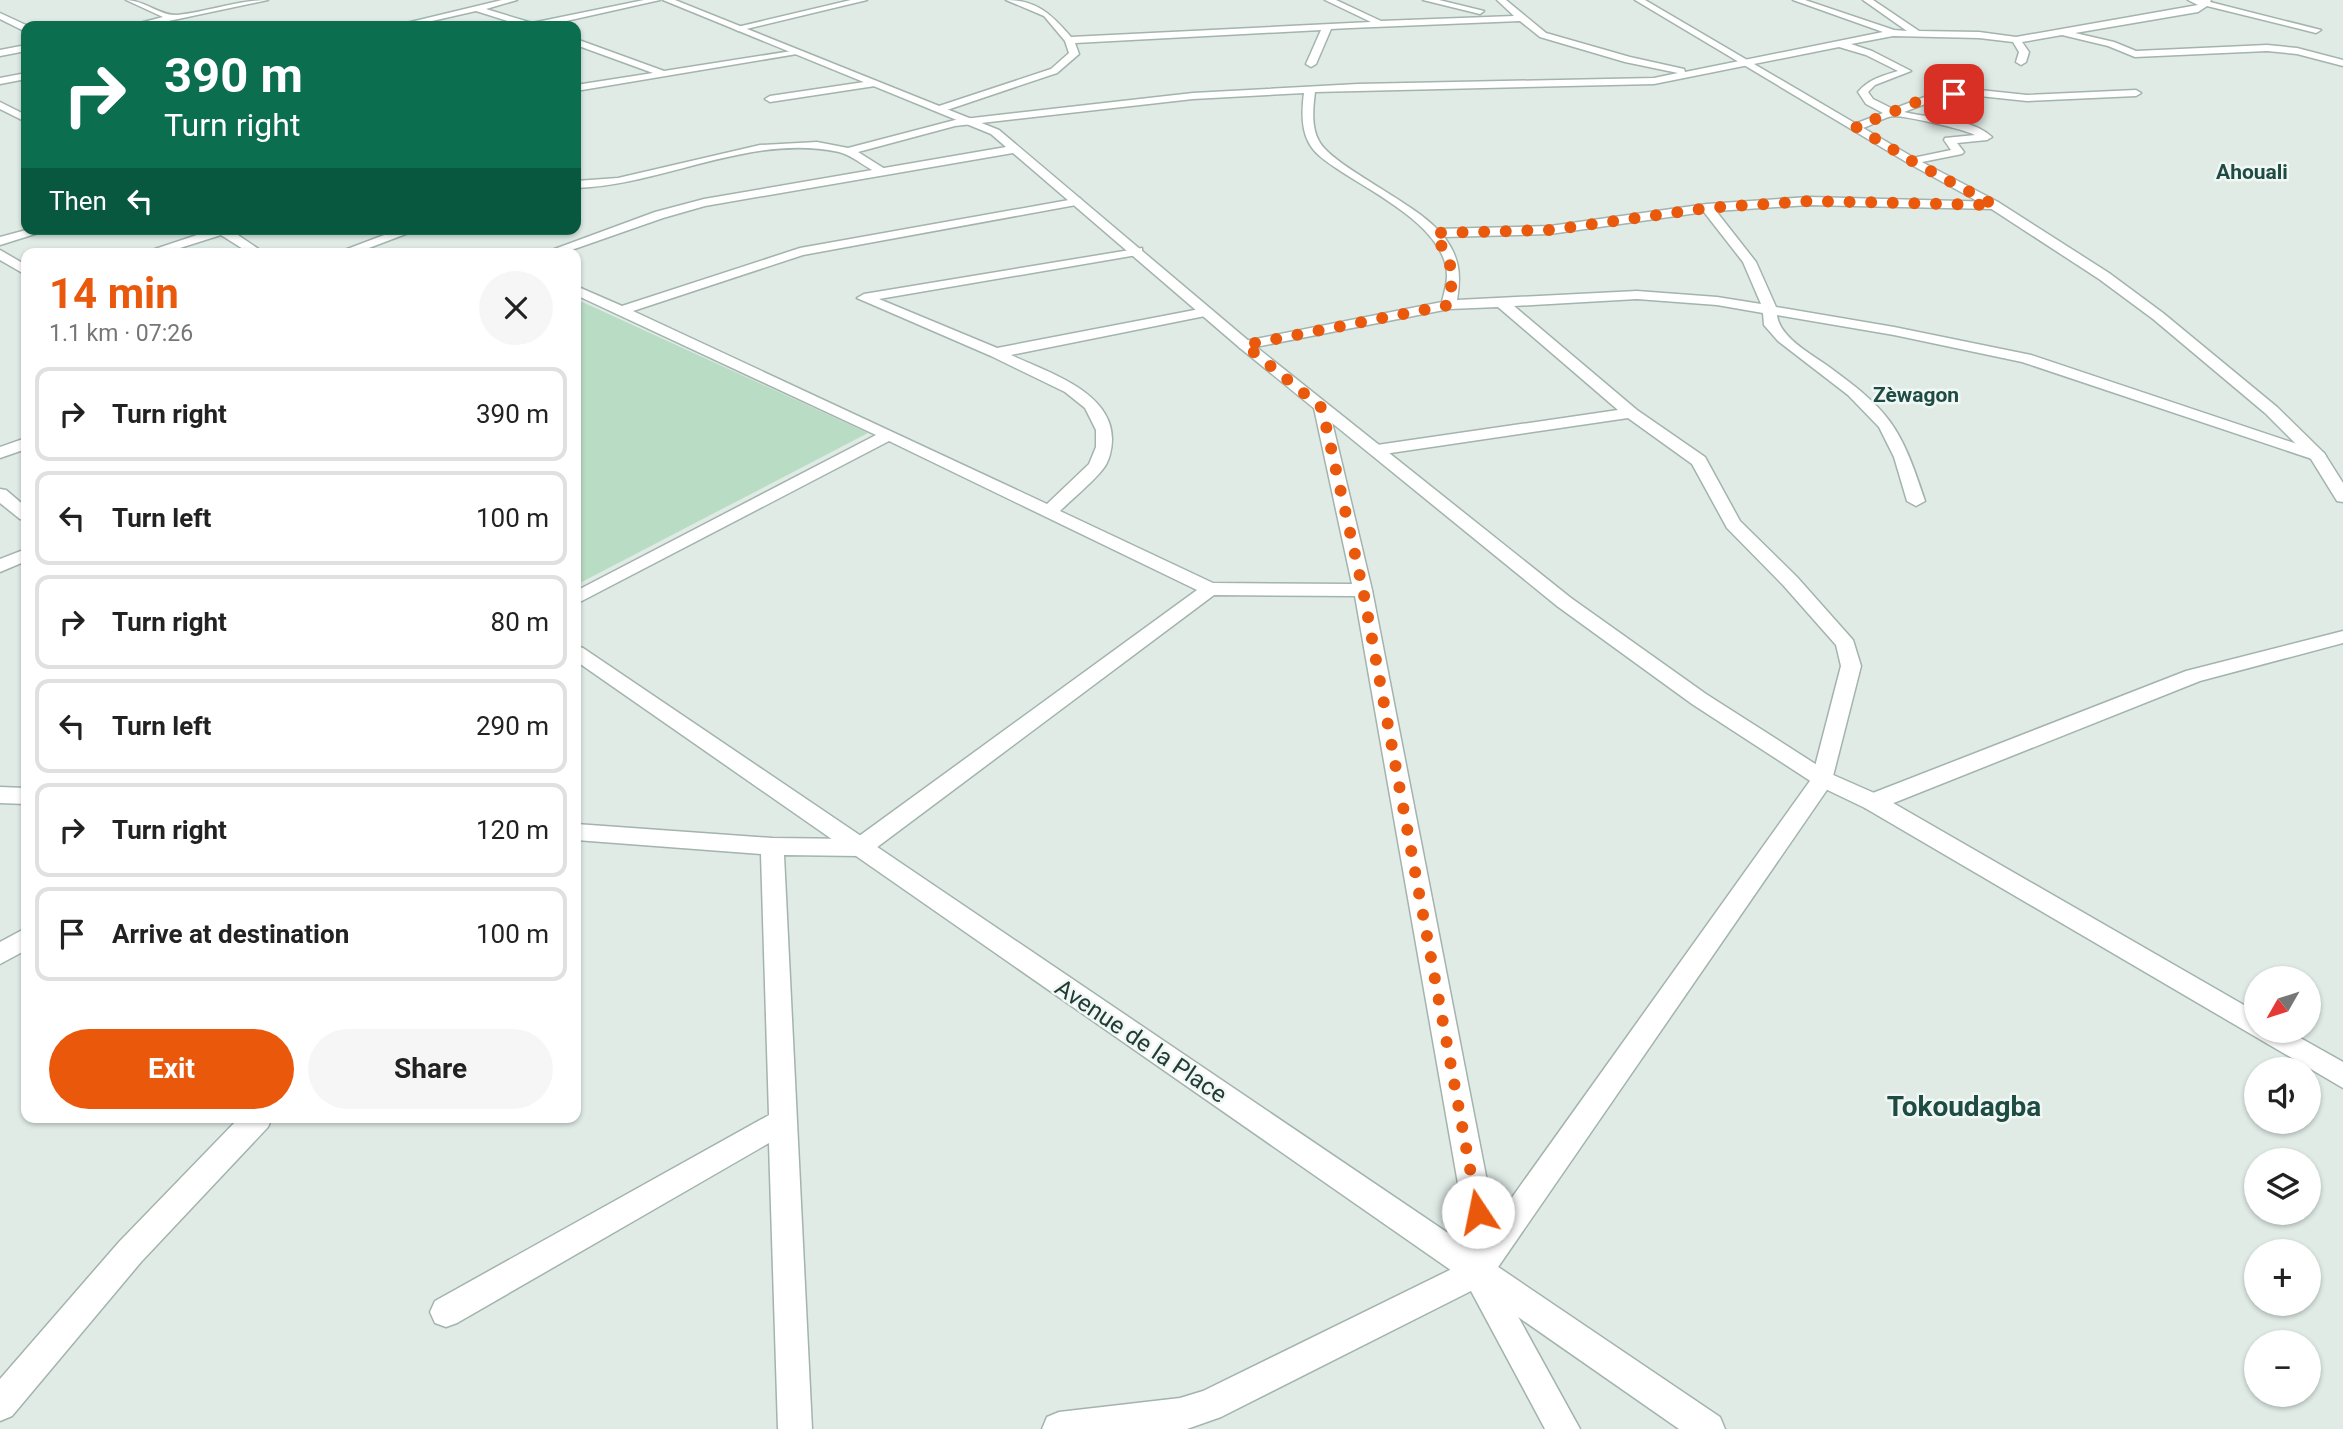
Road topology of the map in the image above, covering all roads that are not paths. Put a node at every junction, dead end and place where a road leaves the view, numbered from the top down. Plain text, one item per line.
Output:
1 (130, 0) edge
2 (264, 0) edge
3 (513, 0) edge
4 (656, 0) edge
5 (667, 0) edge
6 (863, 0) edge
7 (1010, 0) edge
8 (1329, 0) edge
9 (1427, 0) edge
10 (1501, 0) edge
11 (1639, 0) edge
12 (1797, 0) edge
13 (1867, 0) edge
14 (2200, 1) edge
15 (476, 8) junction
16 (0, 16) edge
17 (173, 18) junction
18 (1516, 18) junction
19 (158, 21) edge
20 (180, 21) edge
21 (421, 21) edge
22 (516, 21) edge
23 (556, 21) edge
24 (1379, 22) junction
25 (21, 26) edge
26 (1326, 27) junction
27 (738, 28) junction
28 (2316, 30) dead end
29 (1915, 32) junction
30 (1893, 33) junction
31 (2065, 33) junction
32 (1069, 40) junction
33 (2016, 40) junction
34 (1836, 43) junction
35 (581, 44) edge
36 (21, 49) edge
37 (798, 52) junction
38 (0, 53) edge
39 (2021, 62) dead end
40 (1748, 63) junction
41 (2343, 63) edge
42 (1311, 64) dead end
43 (663, 73) junction
44 (1693, 74) junction
45 (21, 77) edge
46 (0, 81) edge
47 (871, 84) junction
48 (581, 87) edge
49 (1310, 90) junction
50 (2136, 93) dead end
51 (770, 99) dead end
52 (0, 105) edge
53 (940, 109) junction
54 (1892, 113) junction
55 (21, 115) edge
56 (21, 116) edge
57 (0, 120) edge
58 (972, 122) junction
59 (1856, 127) junction
60 (1016, 149) junction
61 (848, 151) junction
62 (1912, 161) junction
63 (881, 172) junction
64 (581, 185) edge
65 (1076, 201) junction
66 (1994, 205) junction
67 (1707, 208) junction
68 (1434, 233) junction
69 (24, 235) edge
70 (210, 235) edge
71 (229, 235) edge
72 (395, 235) edge
73 (0, 242) edge
74 (166, 248) edge
75 (250, 248) edge
76 (358, 248) edge
77 (564, 248) edge
78 (1137, 251) junction
79 (0, 254) edge
80 (21, 268) edge
81 (581, 292) edge
82 (1500, 301) junction
83 (1449, 305) junction
84 (1772, 309) junction
85 (620, 311) junction
86 (1205, 312) junction
87 (1245, 345) junction
88 (996, 353) junction
89 (1322, 408) junction
90 (1631, 413) junction
91 (889, 435) junction
92 (21, 445) edge
93 (1377, 450) junction
94 (0, 453) edge
95 (2318, 457) junction
96 (2343, 462) edge
97 (0, 494) edge
98 (2343, 497) edge
99 (1916, 502) dead end
100 (21, 511) edge
101 (1050, 512) junction
102 (21, 556) edge
103 (0, 566) edge
104 (1210, 589) junction
105 (1363, 590) junction
106 (581, 595) edge
107 (2343, 637) edge
108 (581, 655) edge
109 (1823, 779) junction
110 (0, 795) edge
111 (21, 796) edge
112 (1873, 802) junction
113 (581, 832) edge
114 (772, 846) junction
115 (860, 848) junction
116 (21, 941) edge
117 (0, 954) edge
118 (2244, 1019) edge
119 (2286, 1043) edge
120 (2343, 1076) edge
121 (783, 1121) junction
122 (253, 1123) edge
123 (1477, 1272) junction
124 (446, 1312) dead end
125 (0, 1405) edge
126 (795, 1429) edge
127 (1059, 1429) edge
128 (1563, 1429) edge
129 (1708, 1429) edge

1 - 17 street
2 - 17 street
3 - 15 street
4 - 23 street
5 - 27 street
6 - 27 street
7 - 32 street
8 - 24 street
9 - 18 street
10 - 18 street
11 - 40 street
12 - 30 street
13 - 29 street
14 - 28 street
14 - 31 street
15 - 21 street
15 - 22 street
16 - 25 street
17 - 19 street
17 - 20 street
18 - 24 street
18 - 44 street
24 - 26 street
26 - 32 street
26 - 42 street
27 - 37 street
29 - 30 street
29 - 33 street
30 - 34 street
31 - 33 street
31 - 41 street
32 - 53 street
33 - 39 street
34 - 40 street
34 - 54 street
35 - 43 street
36 - 38 street
37 - 43 street
37 - 47 street
40 - 44 street
40 - 59 street
43 - 48 street
44 - 49 street
45 - 46 street
47 - 51 street
47 - 53 street
49 - 58 street
49 - 68 street
50 - 54 street
52 - 55 street
53 - 58 street
54 - 59 street
54 - 62 street
56 - 57 street
58 - 60 street
58 - 61 street
59 - 62 street
60 - 63 street
60 - 65 street
61 - 63 street
61 - 64 street
62 - 66 street
63 - 77 street
65 - 78 street
65 - 85 street
66 - 67 street
66 - 95 street
67 - 68 street
67 - 84 street
68 - 83 street
69 - 73 street
70 - 74 street
71 - 75 street
72 - 76 street
78 - 86 street
78 - 88 street
79 - 80 street
81 - 85 street
82 - 83 street
82 - 84 street
82 - 90 street
83 - 87 street
84 - 95 street
84 - 99 street
85 - 91 street
86 - 87 street
86 - 88 street
87 - 89 street
88 - 101 street
89 - 93 street
89 - 105 street
90 - 93 street
90 - 109 street
91 - 101 street
91 - 106 street
92 - 94 street
93 - 109 street
95 - 96 street
95 - 98 street
97 - 100 street
101 - 104 street
102 - 103 street
104 - 105 street
104 - 115 street
105 - 123 street
107 - 112 street
108 - 115 street, Avenue de la Place
109 - 112 street
109 - 123 street
110 - 111 street
112 - 118 street
113 - 114 street
114 - 115 street
114 - 121 street
115 - 123 street, Avenue de la Place
116 - 117 street
119 - 120 street
121 - 124 street
121 - 126 street
122 - 125 street
123 - 127 street
123 - 128 street
123 - 129 street, Avenue de la Place

